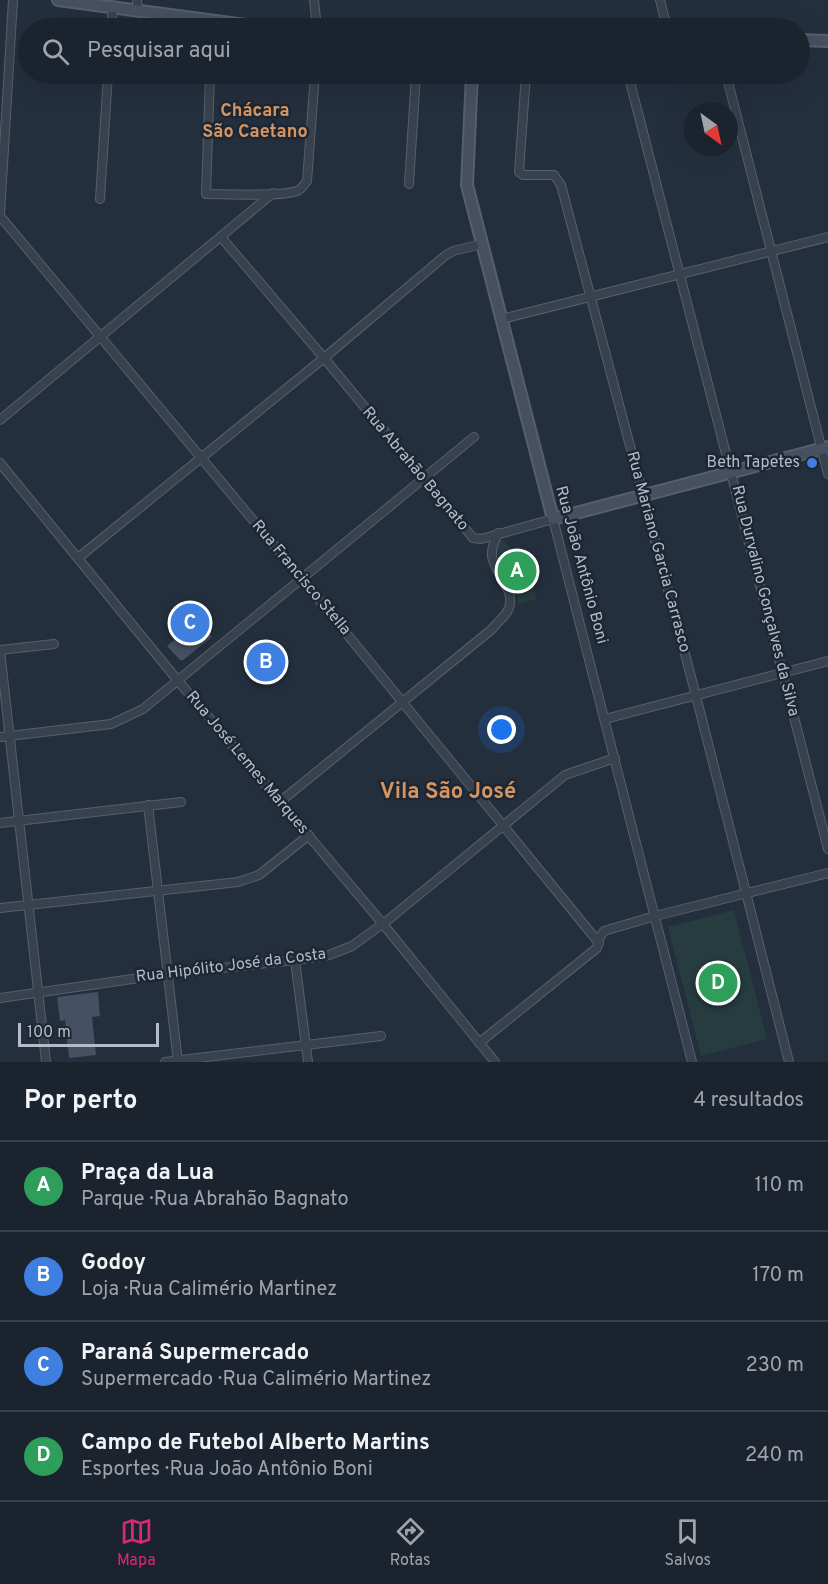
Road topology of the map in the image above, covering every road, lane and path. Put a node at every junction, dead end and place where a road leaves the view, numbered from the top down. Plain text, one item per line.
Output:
1 (13, 0) edge
2 (58, 0) edge
3 (314, 0) edge
4 (660, 0) edge
5 (138, 5) edge
6 (113, 6) junction
7 (112, 18) edge
8 (186, 18) edge
9 (316, 18) edge
10 (664, 18) edge
11 (810, 40) edge
12 (828, 40) edge
13 (107, 84) edge
14 (210, 84) edge
15 (314, 84) edge
16 (415, 84) edge
17 (471, 84) edge
18 (525, 84) edge
19 (631, 84) edge
20 (728, 84) edge
21 (409, 184) dead end
22 (273, 193) junction
23 (100, 199) dead end
24 (0, 215) edge
25 (221, 237) junction
26 (828, 237) edge
27 (482, 244) junction
28 (770, 250) junction
29 (680, 273) junction
30 (591, 297) junction
31 (502, 319) junction
32 (101, 337) junction
33 (324, 358) junction
34 (0, 420) edge
35 (474, 437) dead end
36 (825, 448) edge
37 (201, 458) junction
38 (0, 464) edge
39 (731, 471) junction
40 (828, 474) edge
41 (422, 478) junction
42 (642, 494) junction
43 (553, 519) junction
44 (498, 533) junction
45 (78, 558) junction
46 (302, 579) junction
47 (54, 644) dead end
48 (0, 650) edge
49 (828, 661) edge
50 (783, 672) junction
51 (179, 682) junction
52 (696, 695) junction
53 (402, 701) junction
54 (605, 719) junction
55 (10, 735) junction
56 (0, 736) edge
57 (615, 758) junction
58 (281, 801) junction
59 (182, 802) dead end
60 (148, 805) junction
61 (19, 821) junction
62 (0, 823) edge
63 (504, 825) junction
64 (309, 835) junction
65 (828, 849) edge
66 (828, 873) edge
67 (158, 890) junction
68 (745, 894) junction
69 (28, 905) junction
70 (0, 909) edge
71 (655, 916) junction
72 (383, 924) junction
73 (599, 943) junction
74 (295, 960) junction
75 (167, 975) junction
76 (38, 992) junction
77 (0, 998) edge
78 (381, 1036) dead end
79 (479, 1043) junction
80 (306, 1046) junction
81 (178, 1061) edge
82 (46, 1062) edge
83 (165, 1062) edge
84 (308, 1062) edge
85 (495, 1062) edge
86 (692, 1062) edge
87 (789, 1062) edge

1 - 24 street, Rua Francisco Stella
2 - 6 street
3 - 9 street
4 - 10 street
5 - 6 street
5 - 8 street
6 - 7 street
11 - 12 street
13 - 23 street
14 - 22 street
15 - 22 street
16 - 21 street
17 - 27 street, Rua João Antônio Boni
18 - 30 street, Rua Mariano Garcia Carrasco
19 - 29 street, Rua Durvalino Gonçalves da Silva
20 - 28 street
22 - 25 street
24 - 32 street, Rua Francisco Stella
25 - 32 street
25 - 33 street, Rua Abrahão Bagnato
26 - 28 street
27 - 31 street, Rua João Antônio Boni
27 - 33 street
28 - 29 street
28 - 36 street
29 - 30 street
29 - 39 street, Rua Durvalino Gonçalves da Silva
30 - 31 street
30 - 42 street, Rua Mariano Garcia Carrasco
31 - 43 street, Rua João Antônio Boni
32 - 34 street
32 - 37 street, Rua Francisco Stella
33 - 37 street
33 - 41 street, Rua Abrahão Bagnato
35 - 41 street
36 - 39 street
36 - 40 street
37 - 45 street
37 - 46 street, Rua Francisco Stella
38 - 45 street, Rua José Lemes Marques
39 - 42 street
39 - 50 street, Rua Durvalino Gonçalves da Silva
41 - 44 street, Rua Abrahão Bagnato
41 - 46 street
42 - 43 street
42 - 52 street, Rua Mariano Garcia Carrasco
43 - 44 street
43 - 54 street, Rua João Antônio Boni
44 - 53 street
45 - 51 street, Rua José Lemes Marques
46 - 51 street
46 - 53 street, Rua Francisco Stella
47 - 48 street
48 - 55 street
49 - 50 street
50 - 52 street
50 - 65 street, Rua Durvalino Gonçalves da Silva
51 - 55 street
51 - 58 street, Rua José Lemes Marques
52 - 54 street
52 - 68 street, Rua Mariano Garcia Carrasco
53 - 58 street
53 - 63 street, Rua Francisco Stella
54 - 57 street, Rua João Antônio Boni
55 - 56 street
55 - 61 street
57 - 63 street, Rua Hipólito José da Costa
57 - 71 street, Rua João Antônio Boni
58 - 64 street, Rua José Lemes Marques
59 - 60 street
60 - 61 street
60 - 67 street
61 - 62 street
61 - 69 street
63 - 72 street, Rua Hipólito José da Costa
63 - 73 street, Rua Francisco Stella
64 - 67 street
64 - 72 street, Rua José Lemes Marques
66 - 68 street
67 - 69 street
67 - 75 street
68 - 71 street
68 - 87 street, Rua Mariano Garcia Carrasco
69 - 70 street
69 - 76 street
71 - 73 street
71 - 86 street, Rua João Antônio Boni
72 - 74 street, Rua Hipólito José da Costa
72 - 79 street, Rua José Lemes Marques
73 - 79 street
74 - 75 street, Rua Hipólito José da Costa
74 - 80 street
75 - 76 street, Rua Hipólito José da Costa
75 - 81 street
76 - 77 street, Rua Hipólito José da Costa
76 - 82 street
78 - 80 street
79 - 85 street, Rua José Lemes Marques
80 - 81 street
80 - 84 street
81 - 83 street

